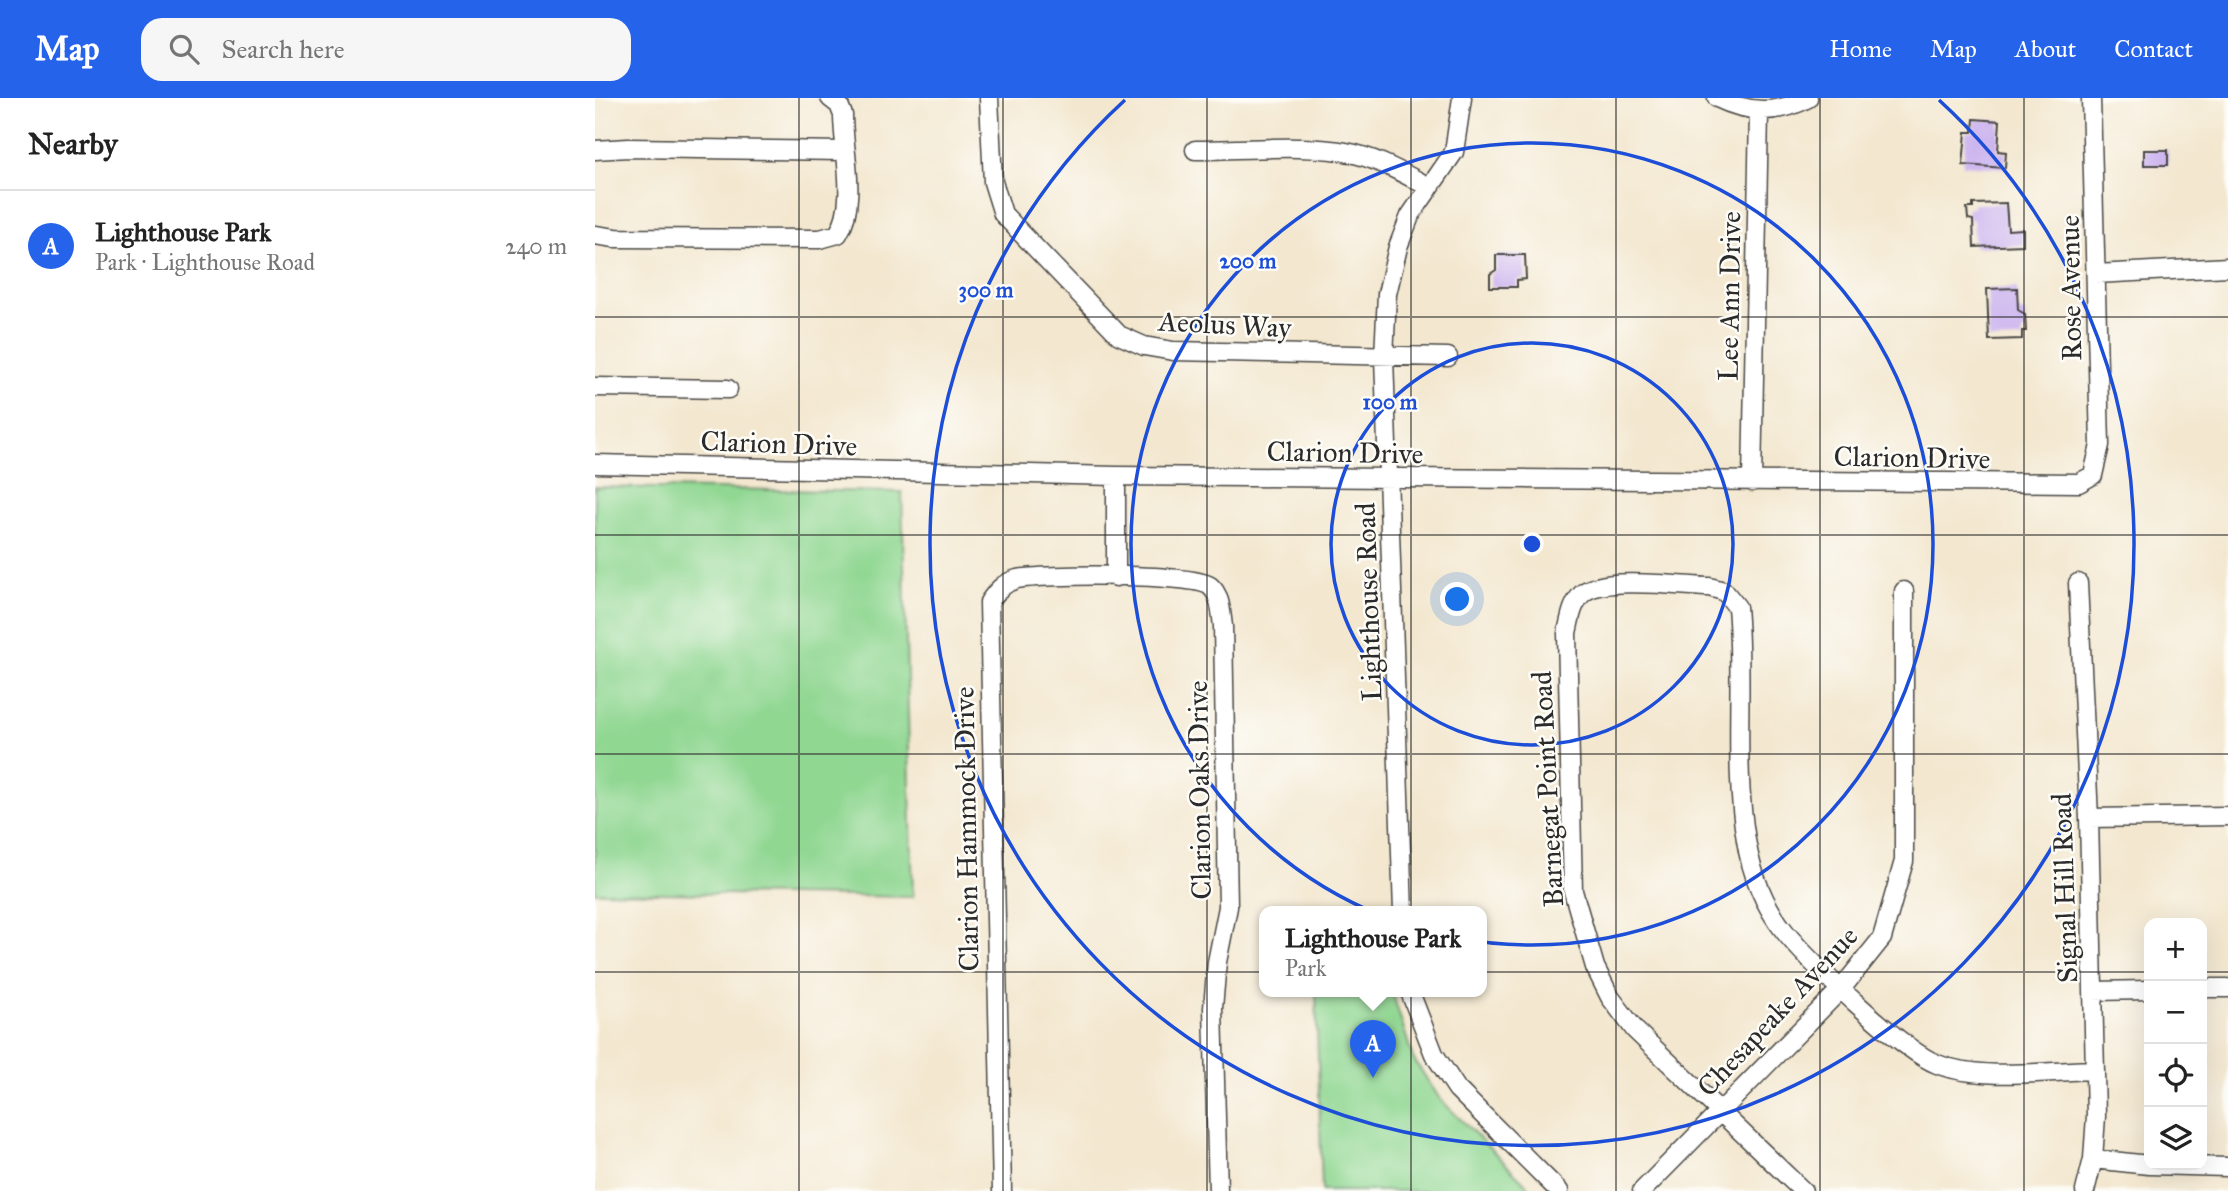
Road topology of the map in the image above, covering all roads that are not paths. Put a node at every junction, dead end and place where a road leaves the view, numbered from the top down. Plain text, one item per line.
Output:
1 (830, 98) edge
2 (989, 98) edge
3 (1462, 98) edge
4 (1717, 98) edge
5 (1808, 98) edge
6 (2091, 98) edge
7 (1759, 112) junction
8 (595, 150) edge
9 (1195, 150) dead end
10 (844, 151) junction
11 (1429, 187) junction
12 (595, 234) edge
13 (2228, 267) edge
14 (2096, 274) junction
15 (1384, 357) junction
16 (1448, 357) dead end
17 (595, 387) edge
18 (728, 389) dead end
19 (595, 464) edge
20 (2093, 475) joint
21 (1116, 476) junction
22 (1391, 479) junction
23 (1752, 482) junction
24 (1116, 577) junction
25 (2078, 583) dead end
26 (1904, 592) dead end
27 (2228, 816) edge
28 (2089, 818) junction
29 (1403, 906) edge
30 (1842, 988) junction
31 (2228, 988) edge
32 (2207, 989) edge
33 (2144, 990) edge
34 (2093, 991) junction
35 (1413, 997) edge
36 (2095, 1070) junction
37 (1721, 1109) junction
38 (2093, 1159) junction
39 (2144, 1164) edge
40 (2207, 1166) edge
41 (2228, 1167) edge
42 (1002, 1191) edge
43 (1218, 1191) edge
44 (1559, 1191) edge
45 (1642, 1191) edge
46 (1803, 1191) edge
47 (2085, 1191) edge

1 - 10 street
2 - 15 street, Aeolus Way
3 - 11 street, Lighthouse Road
4 - 7 street
5 - 7 street
6 - 14 street, Rose Avenue
7 - 23 street, Lee Ann Drive
8 - 10 street
9 - 11 street
10 - 12 street
11 - 15 street, Lighthouse Road
13 - 14 street
14 - 20 street, Rose Avenue
15 - 16 street, Aeolus Way
15 - 22 street, Lighthouse Road
17 - 18 street
19 - 21 street, Clarion Drive
20 - 23 street, Clarion Drive
21 - 22 street, Clarion Drive
21 - 24 street
22 - 23 street, Clarion Drive
22 - 29 street, Lighthouse Road
24 - 42 street, Clarion Hammock Drive
24 - 43 street, Clarion Oaks Drive
25 - 28 street, Signal Hill Road
26 - 30 street, Chesapeake Avenue
27 - 28 street
28 - 34 street, Signal Hill Road
30 - 36 street
30 - 37 street, Chesapeake Avenue
30 - 37 street, Barnegat Point Road
31 - 32 street
33 - 34 street
34 - 36 street, Signal Hill Road
35 - 44 street
36 - 38 street, Signal Hill Road
37 - 45 street, Chesapeake Avenue
37 - 46 street, Barnegat Point Road
38 - 39 street
38 - 47 street, Signal Hill Road
40 - 41 street

